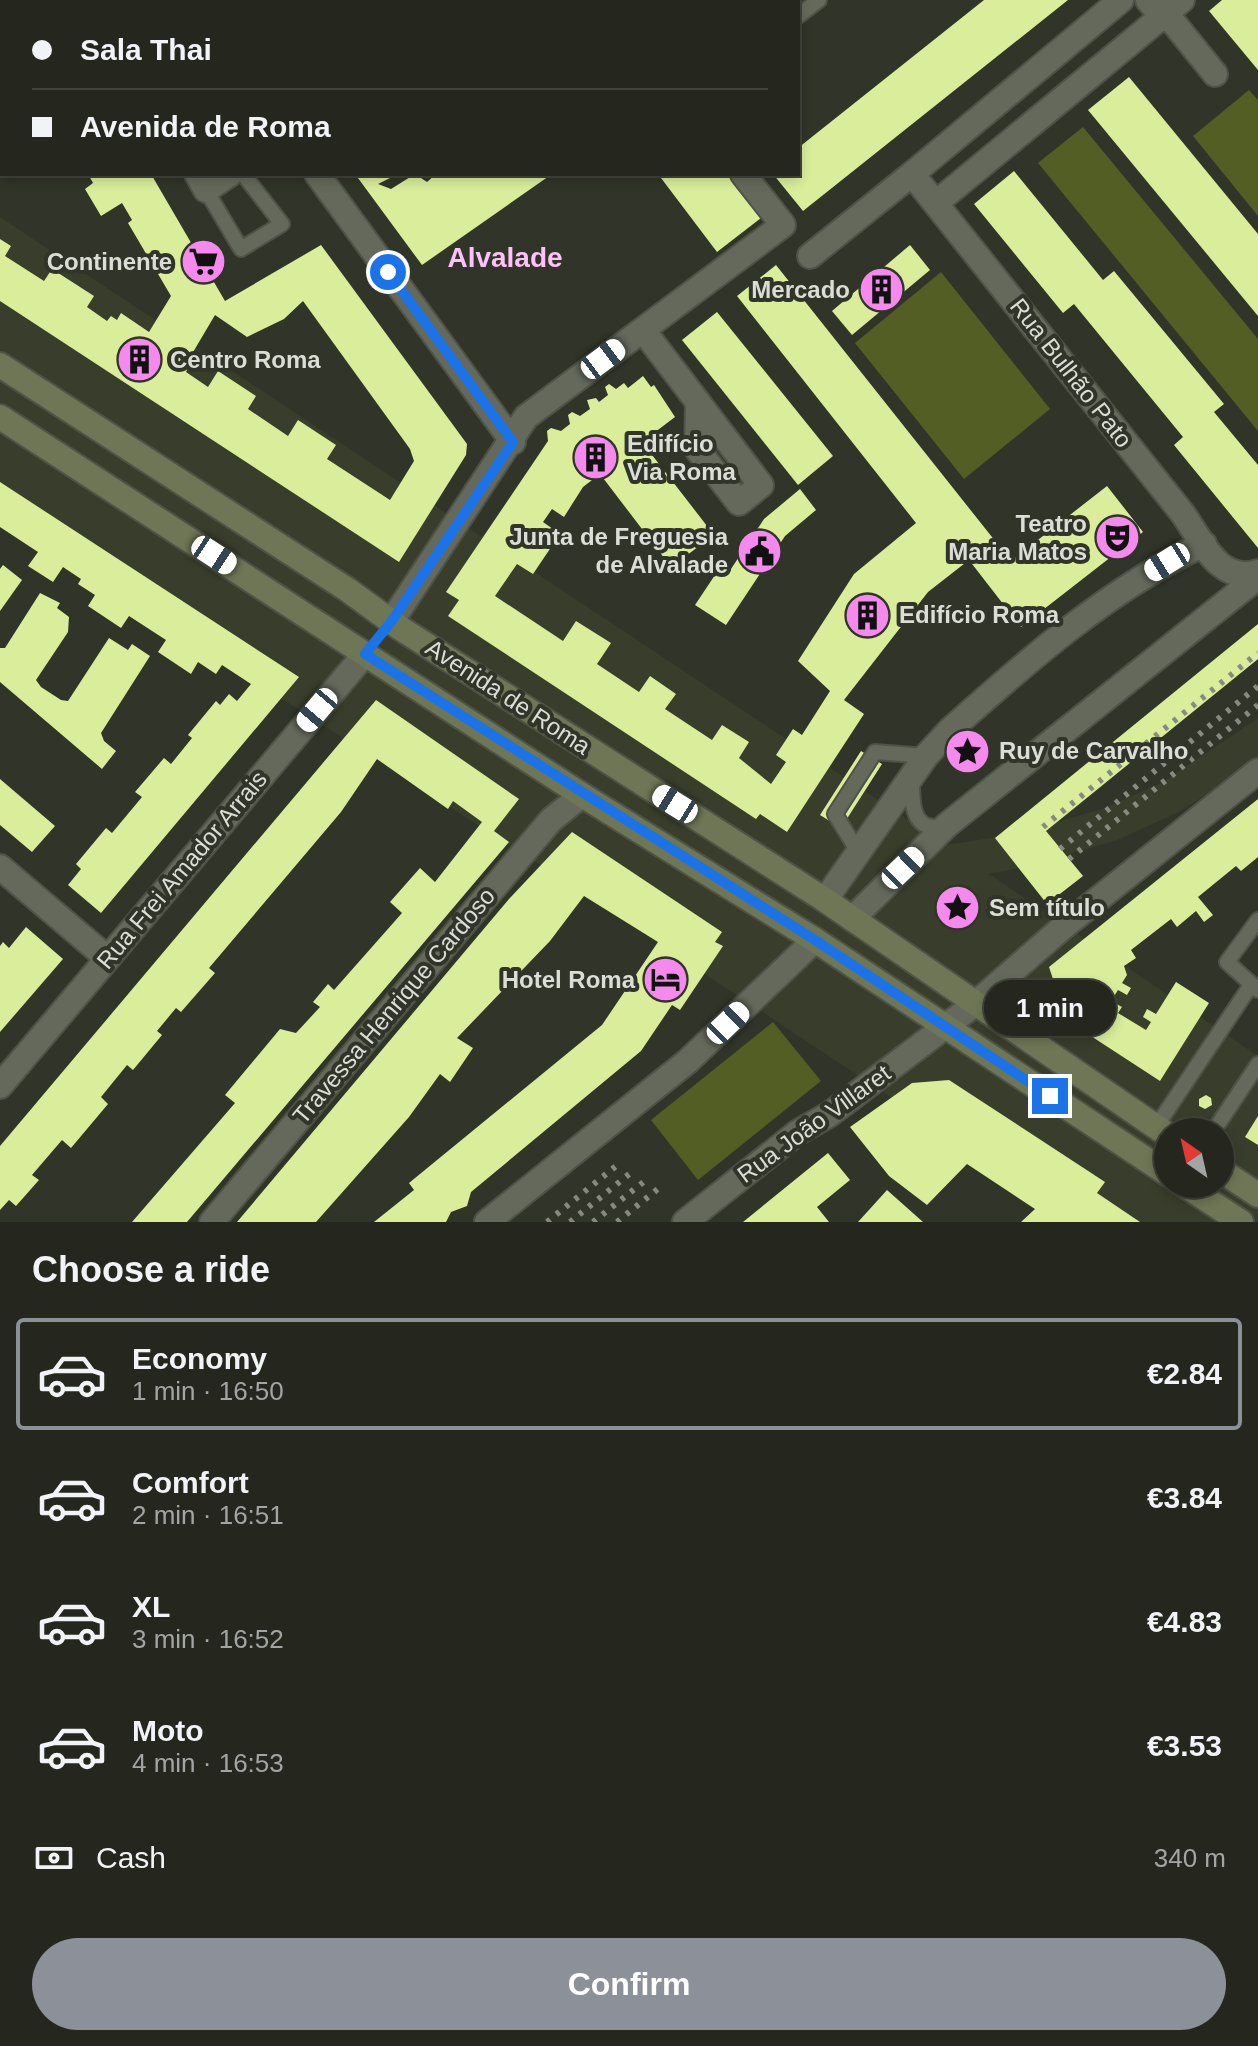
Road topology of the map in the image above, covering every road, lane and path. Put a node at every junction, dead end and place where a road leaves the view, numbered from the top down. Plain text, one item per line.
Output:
1 (819, 0) edge
2 (1121, 0) edge
3 (1182, 0) edge
4 (1155, 8) edge
5 (800, 14) edge
6 (1215, 74) dead end
7 (912, 174) junction
8 (223, 176) edge
9 (245, 176) edge
10 (318, 176) edge
11 (745, 176) edge
12 (202, 182) edge
13 (936, 203) junction
14 (810, 256) dead end
15 (643, 330) junction
16 (0, 365) edge
17 (698, 402) dead end
18 (0, 417) edge
19 (513, 442) junction
20 (1204, 544) junction
21 (1218, 566) junction
22 (1258, 574) edge
23 (1205, 619) junction
24 (396, 625) junction
25 (365, 657) junction
26 (926, 756) junction
27 (1258, 771) edge
28 (912, 778) junction
29 (582, 795) junction
30 (947, 825) junction
31 (859, 853) junction
32 (0, 867) edge
33 (825, 900) junction
34 (852, 919) junction
35 (1258, 920) edge
36 (815, 940) junction
37 (107, 958) junction
38 (1254, 988) edge
39 (975, 1004) junction
40 (944, 1027) junction
41 (1258, 1064) edge
42 (0, 1086) edge
43 (1170, 1118) edge
44 (1222, 1118) edge
45 (1154, 1126) edge
46 (1154, 1164) edge
47 (1234, 1179) edge
48 (1258, 1195) edge
49 (1204, 1198) edge
50 (212, 1222) edge
51 (487, 1222) edge
52 (685, 1222) edge
53 (1241, 1222) edge

1 - 5 lane
2 - 7 street
3 - 4 street
4 - 6 street
4 - 13 street
7 - 13 street, Rua Bulhão Pato
7 - 14 street
8 - 12 street
9 - 12 lane
10 - 19 street
11 - 15 street
13 - 20 street, Rua Bulhão Pato
15 - 17 street
15 - 19 street
16 - 24 main road, Avenida de Roma
18 - 25 main road, Avenida de Roma
19 - 24 street
20 - 21 street, Rua Bulhão Pato
20 - 26 street
21 - 22 street
21 - 23 street
22 - 23 street
23 - 30 street
24 - 25 main road
24 - 33 main road, Avenida de Roma
25 - 29 main road, Avenida de Roma
25 - 37 street, Rua Frei Amador Arrais
26 - 28 street
26 - 31 lane
27 - 39 street
28 - 30 lane
28 - 31 street
29 - 36 main road, Avenida de Roma
29 - 50 street, Travessa Henrique Cardoso
30 - 34 street
31 - 33 street
32 - 37 street
33 - 34 main road, Avenida de Roma
33 - 36 main road
34 - 36 main road
34 - 39 main road, Avenida de Roma
35 - 38 lane
36 - 40 main road, Avenida de Roma
36 - 51 street
37 - 42 street, Rua Frei Amador Arrais
38 - 43 lane
39 - 40 street
39 - 45 main road, Avenida de Roma
40 - 46 main road, Avenida de Roma
40 - 52 street, Rua João Villaret
41 - 44 lane
47 - 48 main road
49 - 53 main road

